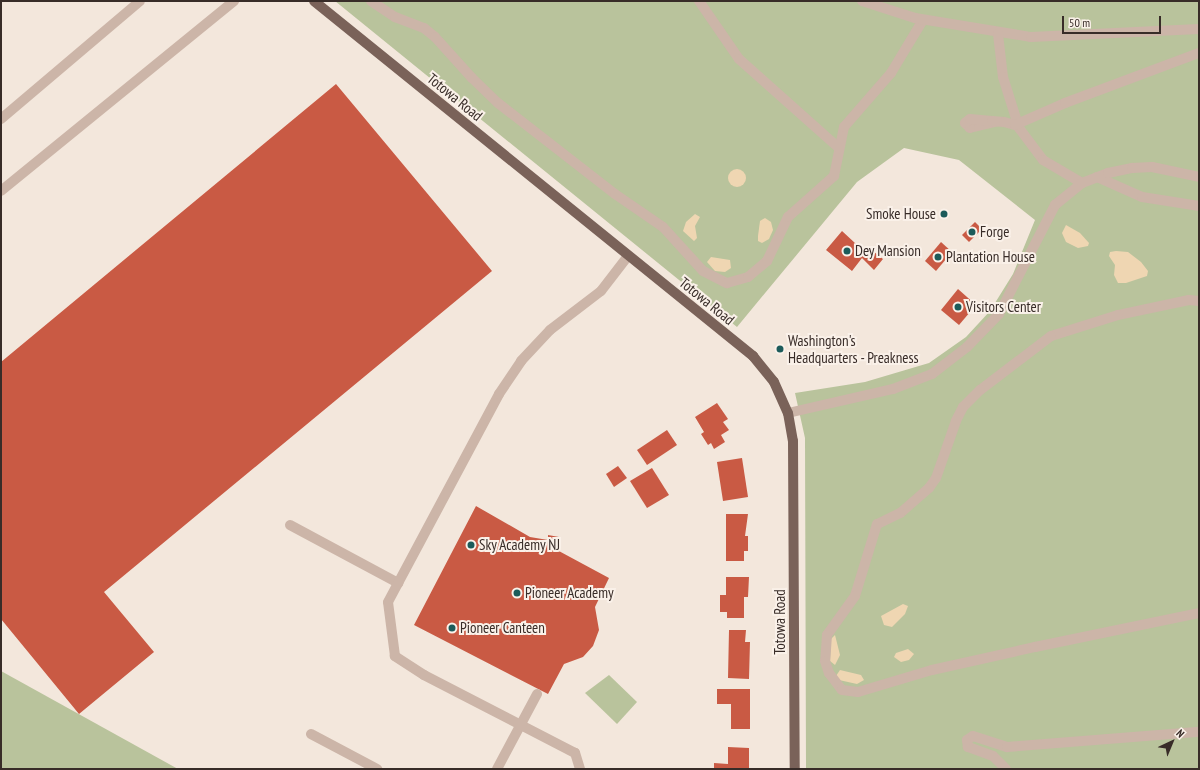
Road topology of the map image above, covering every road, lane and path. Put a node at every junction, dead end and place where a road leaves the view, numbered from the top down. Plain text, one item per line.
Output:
1 (140, 1) edge
2 (234, 1) edge
3 (314, 1) edge
4 (371, 1) edge
5 (699, 1) edge
6 (862, 1) edge
7 (923, 20) junction
8 (1199, 30) edge
9 (998, 34) junction
10 (1199, 53) edge
11 (1, 119) edge
12 (995, 122) dead end
13 (1018, 124) junction
14 (839, 148) junction
15 (1097, 177) junction
16 (1199, 177) edge
17 (1082, 183) junction
18 (1, 191) edge
19 (1199, 206) edge
20 (628, 256) junction
21 (1199, 301) edge
22 (788, 412) junction
23 (290, 525) dead end
24 (398, 583) junction
25 (1199, 613) edge
26 (537, 694) dead end
27 (520, 723) junction
28 (1199, 732) edge
29 (311, 734) dead end
30 (377, 769) edge
31 (497, 769) edge
32 (580, 769) edge
33 (795, 769) edge
34 (1006, 769) edge

1 - 11 lane
2 - 18 lane
3 - 20 main road, Totowa Road
4 - 14 lane
5 - 14 lane
6 - 7 lane
7 - 9 lane
7 - 14 lane
8 - 9 lane
9 - 13 lane
10 - 13 lane
12 - 13 lane
13 - 17 lane
15 - 16 lane
15 - 17 lane
15 - 19 lane
17 - 22 lane
20 - 22 main road, Totowa Road
20 - 24 lane
21 - 25 lane
22 - 33 main road, Totowa Road
23 - 24 lane
24 - 27 lane
26 - 27 lane
27 - 31 lane
27 - 32 lane
28 - 34 lane
29 - 30 lane

